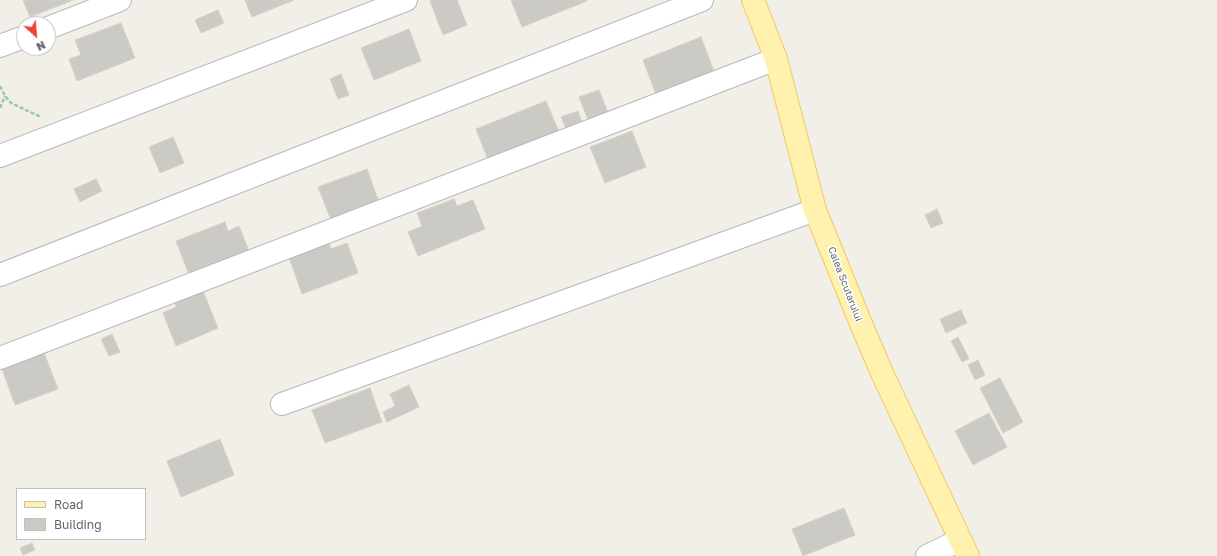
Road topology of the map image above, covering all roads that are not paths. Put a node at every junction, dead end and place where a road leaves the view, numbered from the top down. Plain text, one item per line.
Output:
1 (120, 0) edge
2 (406, 0) edge
3 (702, 0) edge
4 (753, 0) edge
5 (56, 25) edge
6 (16, 40) edge
7 (0, 46) edge
8 (776, 58) junction
9 (0, 156) edge
10 (815, 210) junction
11 (0, 275) edge
12 (0, 358) edge
13 (282, 404) dead end
14 (964, 548) edge
15 (927, 556) edge

1 - 5 street
2 - 9 street
3 - 11 street
4 - 8 main road, Calea Scutarului
6 - 7 street
8 - 10 main road, Calea Scutarului
8 - 12 street
10 - 13 street
10 - 14 main road, Calea Scutarului
14 - 15 street

